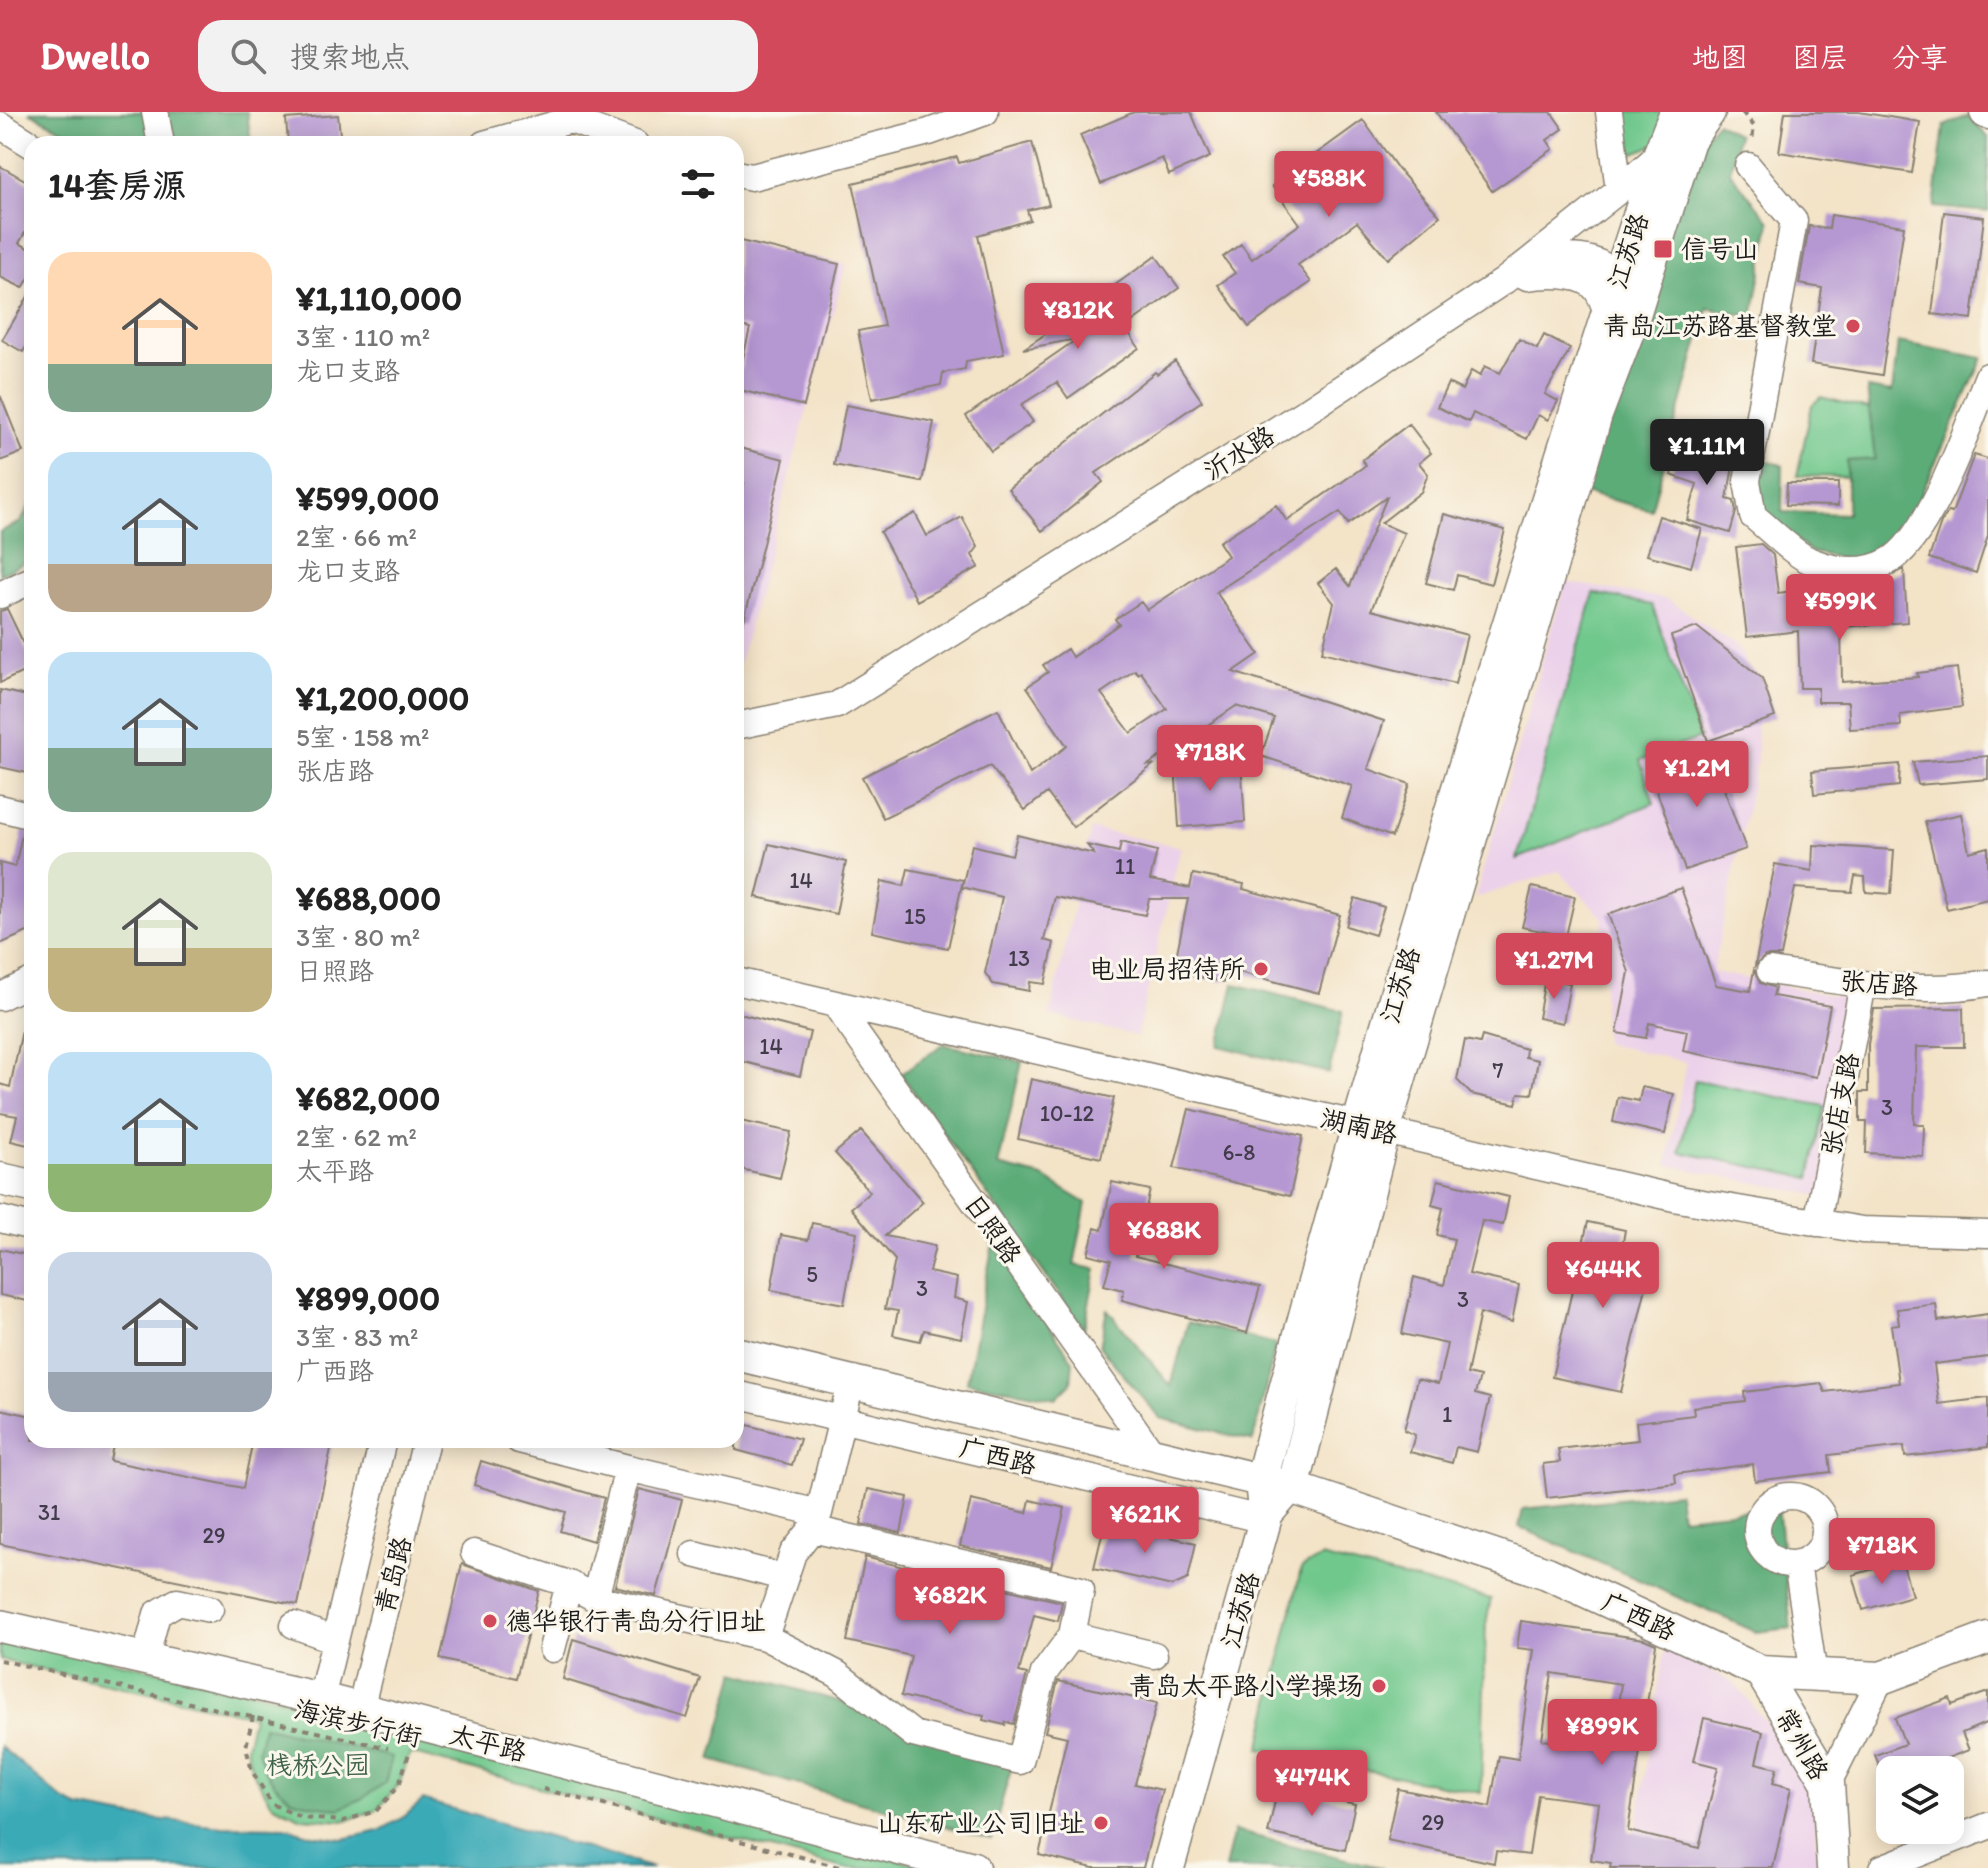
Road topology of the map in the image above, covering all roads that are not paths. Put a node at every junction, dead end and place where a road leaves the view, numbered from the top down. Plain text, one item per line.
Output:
1 (155, 112) edge
2 (985, 112) edge
3 (1609, 112) edge
4 (1676, 112) edge
5 (1703, 112) edge
6 (1709, 112) edge
7 (570, 116) edge
8 (0, 125) edge
9 (160, 136) edge
10 (509, 136) edge
11 (534, 136) edge
12 (616, 136) edge
13 (24, 140) edge
14 (1659, 155) junction
15 (1748, 166) road end
16 (744, 176) edge
17 (1619, 190) junction
18 (1618, 279) junction
19 (1504, 281) junction
20 (1620, 317) junction
21 (1988, 376) edge
22 (24, 584) edge
23 (0, 595) edge
24 (744, 720) edge
25 (0, 808) edge
26 (24, 814) edge
27 (1770, 971) dead end
28 (744, 983) edge
29 (1988, 983) edge
30 (1863, 984) junction
31 (24, 985) edge
32 (0, 997) edge
33 (835, 1004) junction
34 (1371, 1128) junction
35 (0, 1179) edge
36 (24, 1184) edge
37 (0, 1219) edge
38 (1817, 1223) junction
39 (24, 1225) edge
40 (1988, 1234) edge
41 (744, 1356) edge
42 (851, 1382) junction
43 (744, 1396) edge
44 (842, 1419) junction
45 (381, 1448) edge
46 (424, 1448) edge
47 (550, 1448) edge
48 (1152, 1453) junction
49 (628, 1468) junction
50 (1261, 1481) junction
51 (1293, 1488) junction
52 (1265, 1520) junction
53 (816, 1521) junction
54 (474, 1553) dead end
55 (694, 1554) dead end
56 (1797, 1563) dead end
57 (783, 1577) junction
58 (569, 1584) junction
59 (595, 1598) junction
60 (210, 1609) dead end
61 (294, 1625) dead end
62 (0, 1626) edge
63 (337, 1632) junction
64 (379, 1633) junction
65 (1072, 1635) junction
66 (765, 1637) junction
67 (1988, 1638) edge
68 (552, 1649) dead end
69 (127, 1655) junction
70 (1154, 1655) dead end
71 (1761, 1672) junction
72 (1814, 1675) junction
73 (1881, 1678) junction
74 (321, 1699) junction
75 (360, 1710) junction
76 (1828, 1783) junction
77 (1988, 1826) edge
78 (973, 1868) edge
79 (1168, 1868) edge
80 (1833, 1868) edge
81 (1882, 1868) edge

1 - 9 street
2 - 16 street
3 - 17 street
4 - 14 main road, 江苏路
5 - 14 street, 沂水路
6 - 20 main road, 江苏路
7 - 10 street
7 - 11 street
7 - 12 street
8 - 13 street
14 - 17 street, 沂水路
14 - 18 main road, 江苏路
15 - 21 street
17 - 19 street, 沂水路
18 - 19 street
18 - 20 main road, 江苏路
19 - 20 street
19 - 24 street, 沂水路
20 - 34 main road, 江苏路
22 - 23 street
25 - 26 street
27 - 30 street, 张店路
28 - 33 street, 湖南路
29 - 30 street, 张店路
30 - 38 street, 张店支路
31 - 32 street
33 - 34 street, 湖南路
33 - 48 street, 日照路
34 - 38 street, 湖南路
34 - 50 main road, 江苏路
34 - 51 main road, 江苏路
35 - 36 main road
37 - 39 street
38 - 40 street, 湖南路
41 - 42 main road, 广西路
42 - 44 street
42 - 48 main road, 广西路
43 - 44 street, 广西路
44 - 52 street, 广西路
44 - 53 street
45 - 63 street, 青岛路
46 - 64 street, 青岛路
47 - 49 street
48 - 50 main road, 广西路
49 - 53 street
49 - 59 street
50 - 51 main road, 广西路
50 - 52 main road, 江苏路
51 - 52 street
51 - 71 main road, 广西路
52 - 79 main road, 江苏路
53 - 57 street
53 - 65 street
54 - 58 street
55 - 57 street
56 - 72 street
57 - 66 street
58 - 59 street
58 - 68 street
59 - 66 street
60 - 69 street
61 - 63 street
62 - 69 main road, 太平路
63 - 64 street
63 - 74 street, 青岛路
64 - 75 street, 青岛路
65 - 66 street
65 - 70 street
67 - 73 main road, 广西路
69 - 74 main road, 太平路
71 - 72 main road, 广西路
71 - 76 main road, 常州路
72 - 73 main road, 广西路
73 - 76 street
74 - 75 main road, 太平路
75 - 78 main road, 太平路
76 - 80 main road, 常州路
77 - 81 street

